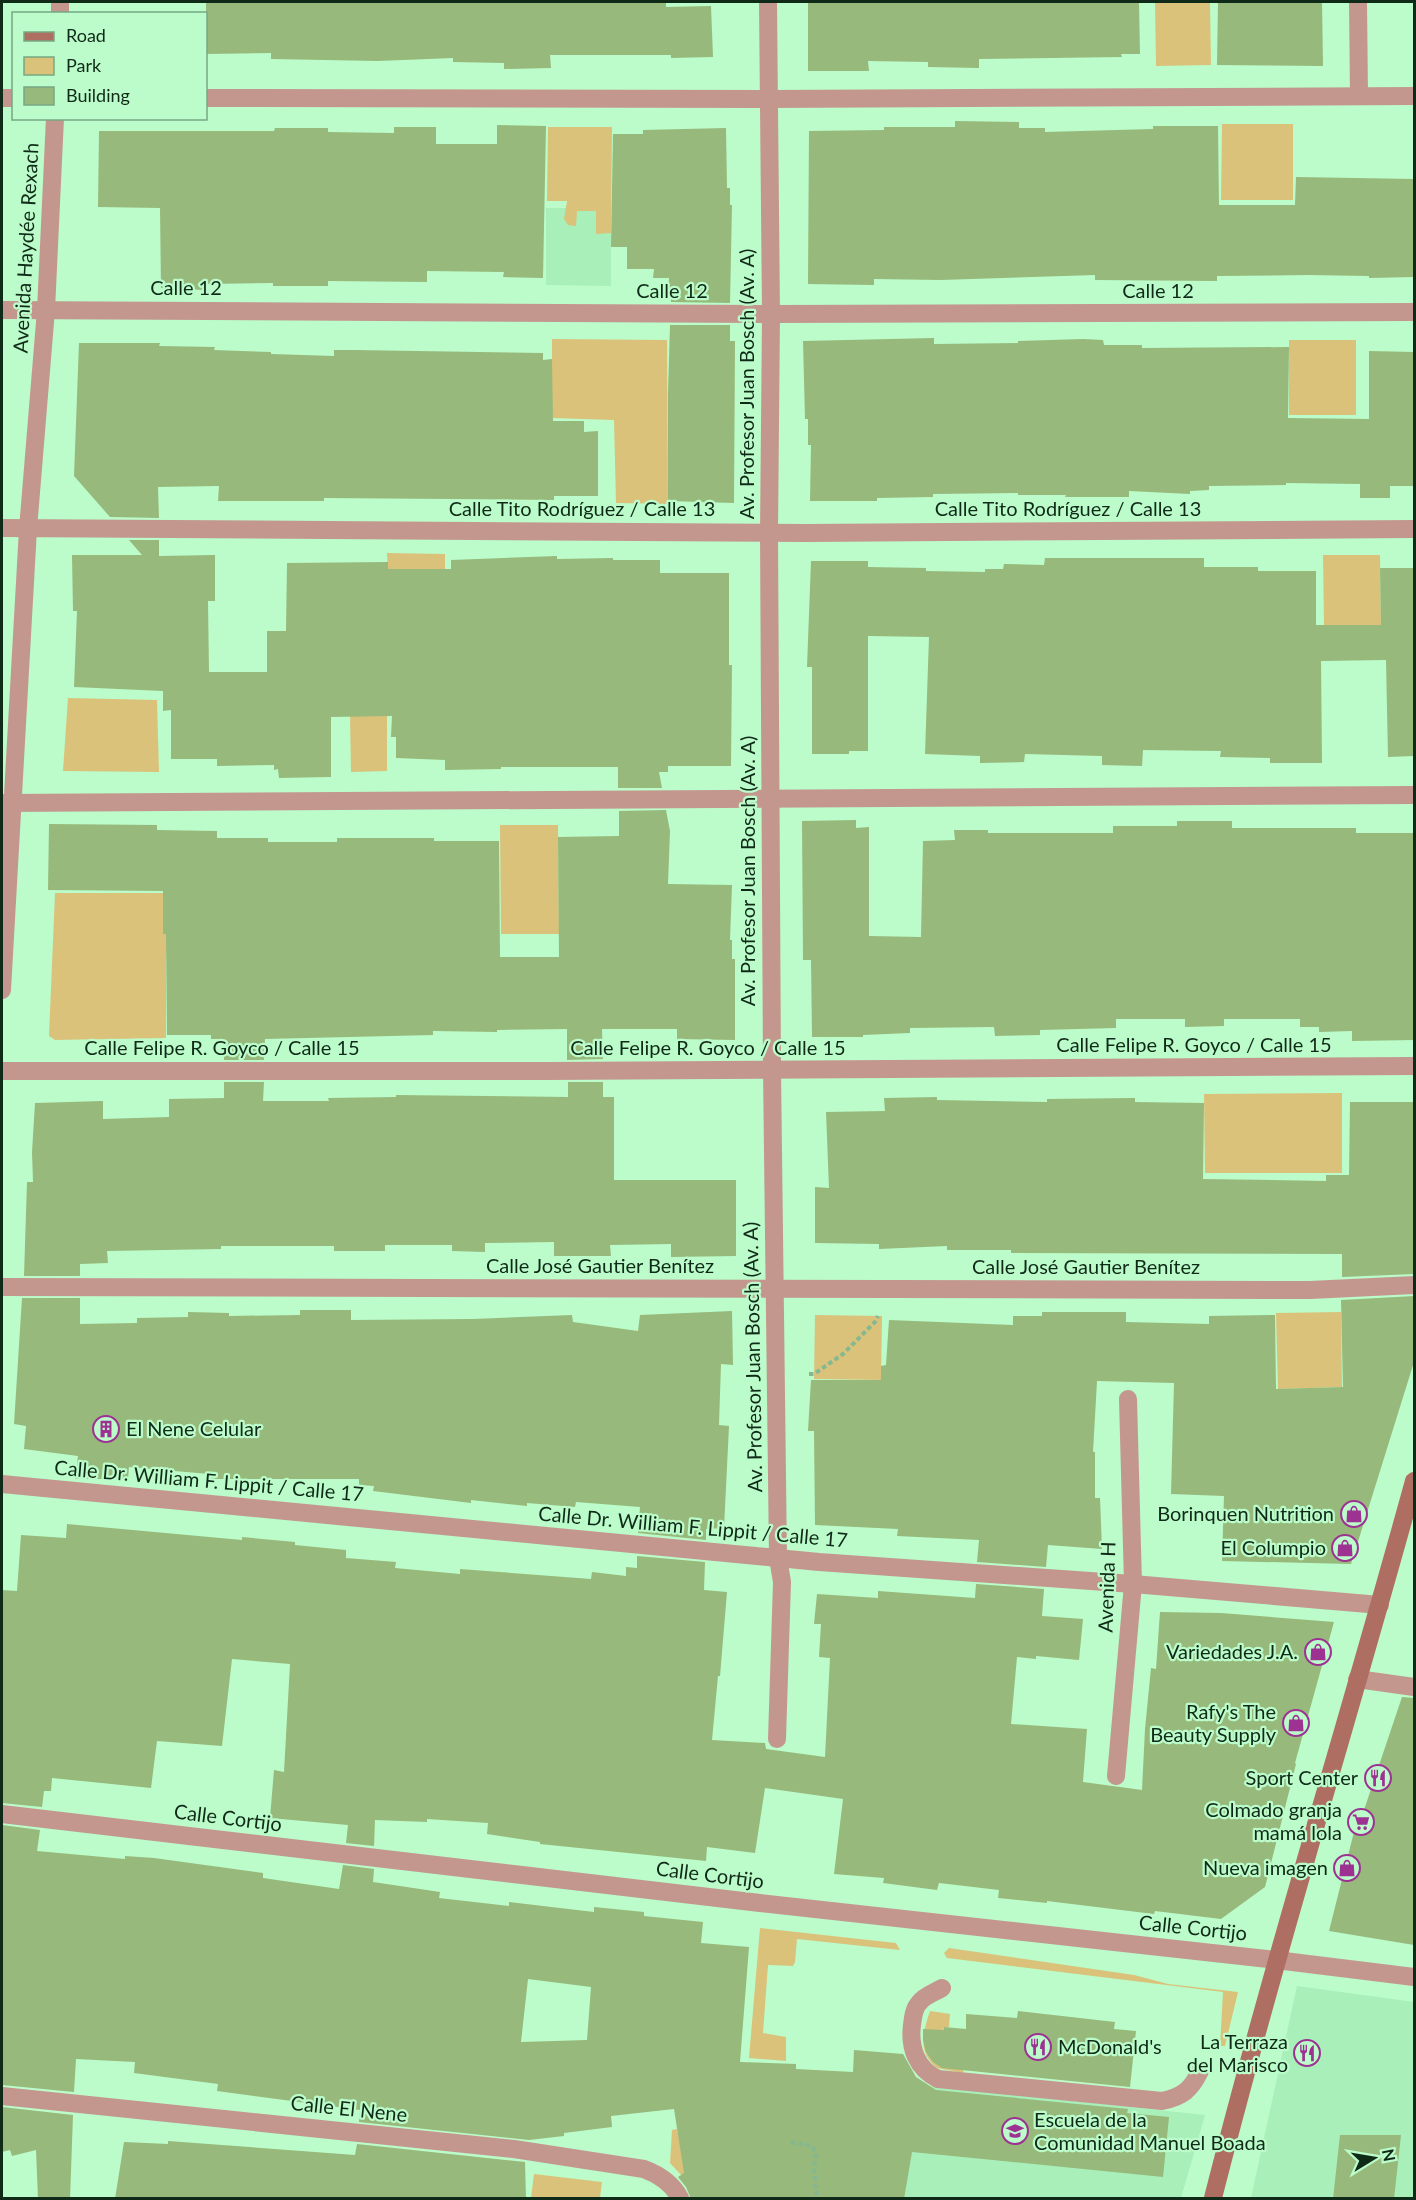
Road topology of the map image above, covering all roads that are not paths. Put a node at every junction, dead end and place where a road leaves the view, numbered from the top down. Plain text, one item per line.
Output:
1 (768, 2) edge
2 (1358, 2) edge
3 (1359, 95) junction
4 (1414, 96) edge
5 (207, 98) edge
6 (768, 99) junction
7 (55, 120) edge
8 (2, 310) edge
9 (46, 310) junction
10 (1414, 312) edge
11 (771, 314) junction
12 (2, 528) edge
13 (28, 529) junction
14 (1414, 529) edge
15 (769, 533) junction
16 (1414, 795) edge
17 (771, 798) junction
18 (8, 803) edge
19 (2, 990) edge
20 (1414, 1066) edge
21 (772, 1070) junction
22 (2, 1071) edge
23 (1414, 1285) edge
24 (2, 1287) edge
25 (774, 1288) junction
26 (1128, 1399) dead end
27 (1414, 1482) edge
28 (2, 1484) edge
29 (778, 1558) junction
30 (1133, 1584) junction
31 (1380, 1605) junction
32 (1357, 1679) junction
33 (1414, 1687) edge
34 (777, 1739) dead end
35 (1116, 1776) dead end
36 (2, 1814) edge
37 (1276, 1960) junction
38 (1414, 1977) edge
39 (920, 1985) dead end
40 (942, 1988) dead end
41 (916, 2007) junction
42 (1200, 2072) dead end
43 (2, 2096) edge
44 (680, 2199) edge
45 (1213, 2199) edge

1 - 6 street, Av. Profesor Juan Bosch (Av. A)
2 - 3 street
3 - 4 street
3 - 6 street
5 - 6 street
6 - 11 street, Av. Profesor Juan Bosch (Av. A)
7 - 9 street, Avenida Haydée Rexach
8 - 9 street, Calle 12
9 - 11 street, Calle 12
9 - 13 street, Avenida Haydée Rexach
10 - 11 street, Calle 12
11 - 15 street, Av. Profesor Juan Bosch (Av. A)
12 - 13 street, Calle Tito Rodríguez / Calle 13
13 - 15 street, Calle Tito Rodríguez / Calle 13
13 - 18 street, Avenida Haydée Rexach
14 - 15 street, Calle Tito Rodríguez / Calle 13
15 - 17 street, Av. Profesor Juan Bosch (Av. A)
16 - 17 street
17 - 18 street
17 - 21 street, Av. Profesor Juan Bosch (Av. A)
18 - 19 street, Avenida Haydée Rexach
20 - 21 street, Calle Felipe R. Goyco / Calle 15
21 - 22 street, Calle Felipe R. Goyco / Calle 15
21 - 25 street, Av. Profesor Juan Bosch (Av. A)
23 - 25 street, Calle José Gautier Benítez
24 - 25 street, Calle José Gautier Benítez
25 - 29 street, Av. Profesor Juan Bosch (Av. A)
26 - 30 street, Avenida H
27 - 31 street
28 - 29 street, Calle Dr. William F. Lippit / Calle 17
29 - 30 street, Calle Dr. William F. Lippit / Calle 17
29 - 34 street, Av. Profesor Juan Bosch (Av. A)
30 - 31 street, Calle Dr. William F. Lippit / Calle 17
30 - 35 street, Avenida H
31 - 32 street
32 - 33 street
32 - 37 street
36 - 37 street, Calle Cortijo
37 - 38 street, Calle Cortijo
37 - 45 street
39 - 41 street
40 - 41 street
41 - 42 street
43 - 44 street, Calle El Nene

